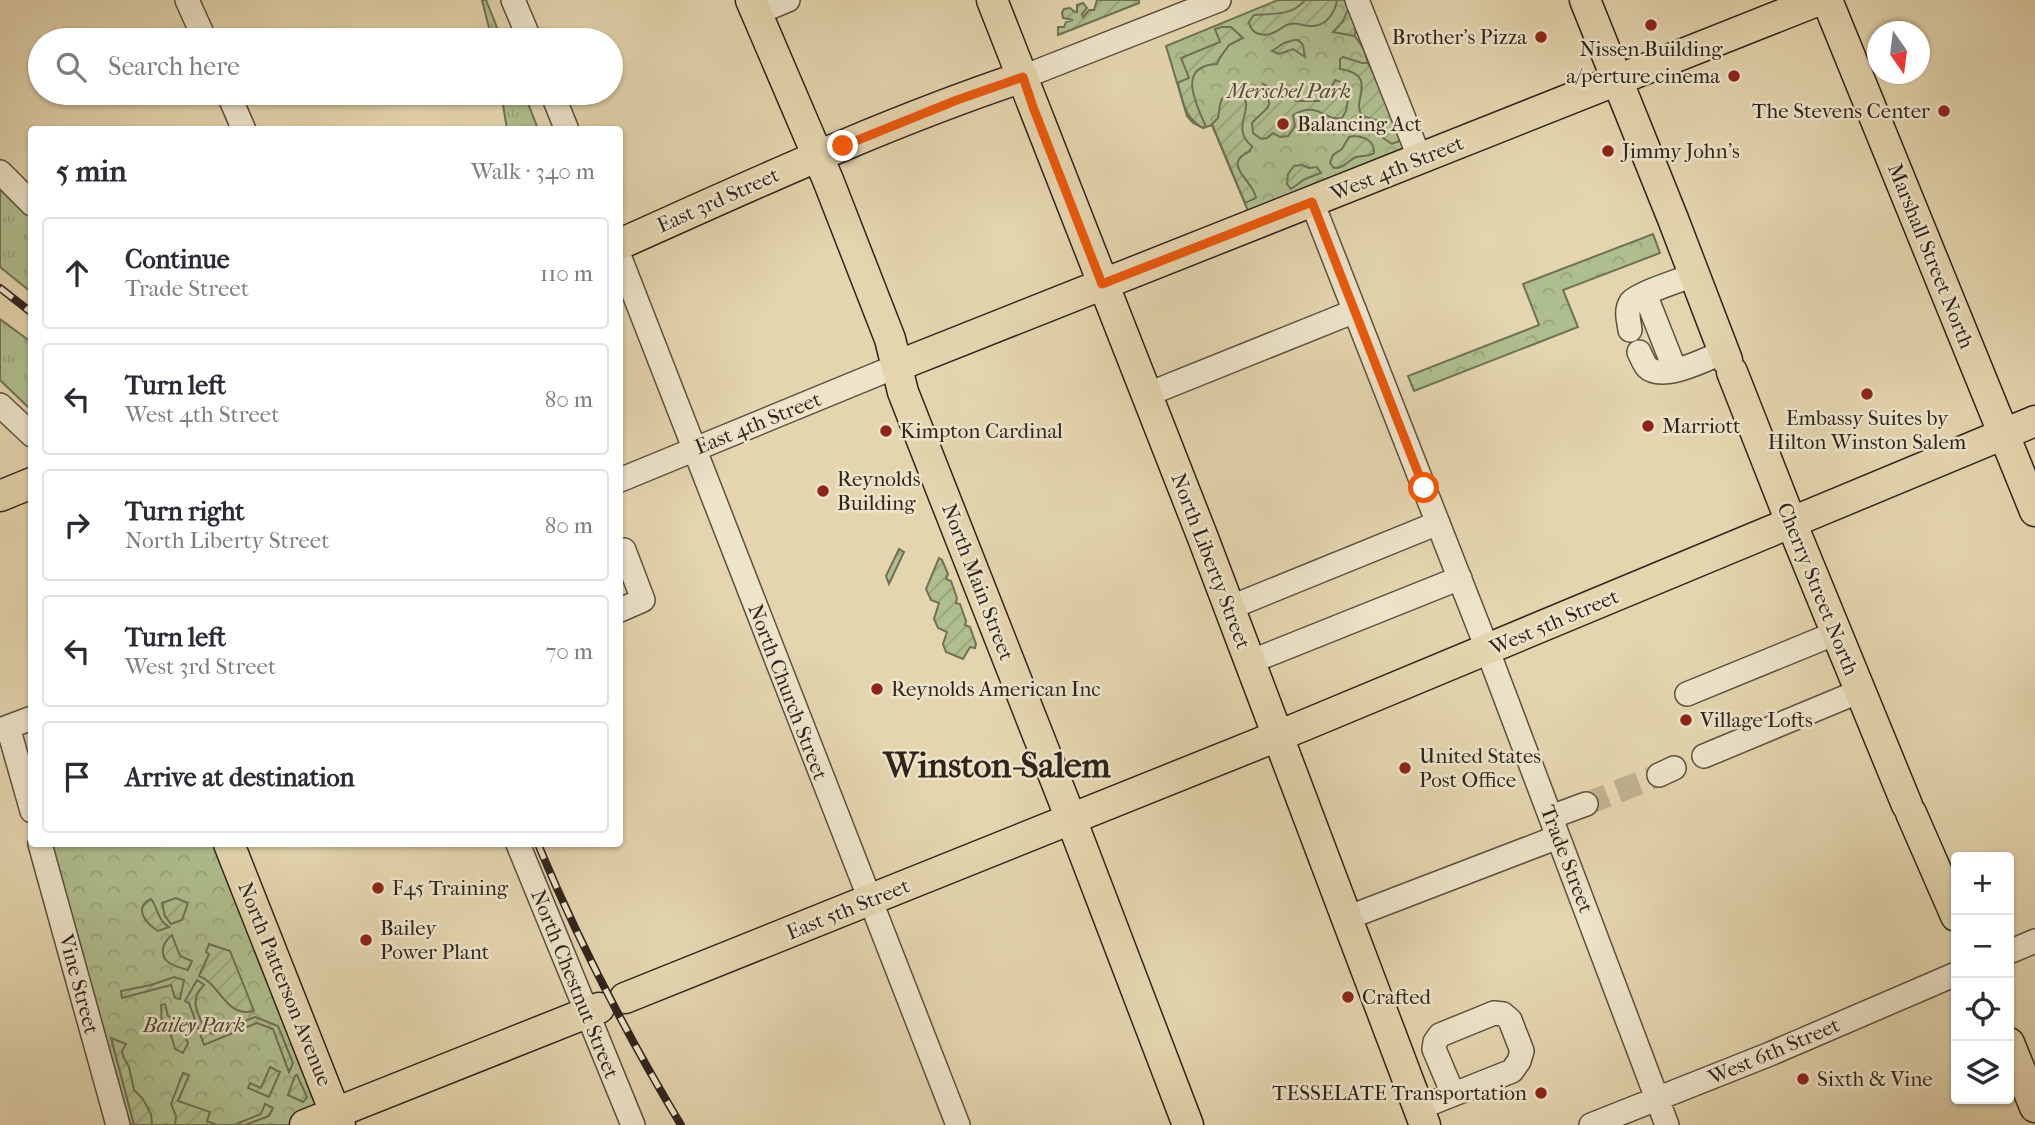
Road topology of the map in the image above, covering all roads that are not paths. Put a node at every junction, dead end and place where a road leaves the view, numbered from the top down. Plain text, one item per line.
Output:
1 (187, 0) edge
2 (513, 0) edge
3 (788, 0) edge
4 (992, 0) edge
5 (1219, 0) edge
6 (1357, 0) edge
7 (1585, 0) edge
8 (1819, 0) edge
9 (1827, 0) edge
10 (754, 6) edge
11 (200, 28) edge
12 (525, 28) edge
13 (1023, 77) junction
14 (1618, 80) junction
15 (233, 105) edge
16 (557, 105) edge
17 (242, 126) edge
18 (565, 126) edge
19 (817, 157) junction
20 (1420, 159) junction
21 (0, 172) edge
22 (28, 200) edge
23 (1312, 202) junction
24 (623, 243) edge
25 (623, 266) edge
26 (1694, 275) junction
27 (1102, 284) junction
28 (1645, 294) junction
29 (1355, 311) junction
30 (1630, 330) dead end
31 (1639, 352) dead end
32 (1727, 361) junction
33 (897, 366) junction
34 (1675, 370) junction
35 (1146, 395) junction
36 (0, 405) edge
37 (2035, 421) edge
38 (28, 431) edge
39 (2003, 435) junction
40 (693, 449) junction
41 (623, 479) edge
42 (28, 484) edge
43 (0, 496) edge
44 (2035, 511) edge
45 (1791, 522) junction
46 (1438, 523) junction
47 (623, 550) edge
48 (1460, 578) junction
49 (1230, 608) junction
50 (623, 609) edge
51 (1836, 633) junction
52 (1488, 649) junction
53 (1250, 662) junction
54 (1860, 691) junction
55 (1687, 694) dead end
56 (28, 720) edge
57 (4, 729) edge
58 (1278, 736) junction
59 (1704, 756) dead end
60 (28, 799) edge
61 (1586, 804) tunnel mouth
62 (1071, 819) junction
63 (1555, 827) junction
64 (41, 847) edge
65 (230, 847) edge
66 (520, 847) edge
67 (869, 901) junction
68 (1956, 915) edge
69 (1347, 918) junction
70 (2035, 941) edge
71 (2014, 950) edge
72 (1951, 976) edge
73 (604, 1007) junction
74 (2014, 1055) edge
75 (1453, 1094) dead end
76 (1657, 1099) junction
77 (2035, 1107) edge
78 (1422, 1117) edge
79 (338, 1119) edge
80 (118, 1125) edge
81 (305, 1125) edge
82 (633, 1125) edge
83 (958, 1125) edge
84 (1188, 1125) edge
85 (1591, 1125) edge
86 (1667, 1125) edge

1 - 11 street
2 - 12 street
3 - 10 street
4 - 13 main road, North Liberty Street
5 - 13 street
6 - 20 street
7 - 14 main road, Cherry Street North
8 - 14 main road, West 4th Street
9 - 39 main road, Marshall Street North
10 - 19 main road, North Main Street
13 - 19 main road, East 3rd Street
13 - 27 main road, North Liberty Street
14 - 20 main road, West 4th Street
14 - 26 main road, Cherry Street North
15 - 17 street
16 - 18 street
19 - 24 main road, East 3rd Street
19 - 33 main road, North Main Street
20 - 23 main road, West 4th Street
21 - 22 street
23 - 27 main road, West 4th Street
23 - 29 street, Trade Street
25 - 40 street, North Church Street
26 - 28 street
26 - 32 main road, Cherry Street North
27 - 33 main road, West 4th Street
27 - 35 main road, North Liberty Street
28 - 30 street
28 - 34 street
29 - 35 street
29 - 46 street, Trade Street
31 - 34 street
32 - 34 street
32 - 45 main road, Cherry Street North
33 - 40 street, East 4th Street
33 - 62 main road, North Main Street
35 - 49 main road, North Liberty Street
36 - 38 street
37 - 39 main road, West 5th Street
39 - 44 main road, Marshall Street North
39 - 45 main road, West 5th Street
40 - 41 street, East 4th Street
40 - 67 street, North Church Street
42 - 43 main road
45 - 51 main road, Cherry Street North
45 - 52 main road, West 5th Street
46 - 48 street, Trade Street
46 - 49 street
47 - 50 street
48 - 52 street, Trade Street
48 - 53 street
49 - 53 main road, North Liberty Street
51 - 54 main road, Cherry Street North
51 - 55 street
52 - 58 main road, West 5th Street
52 - 63 street, Trade Street
53 - 58 main road, North Liberty Street
54 - 59 street
54 - 68 main road, Cherry Street North
56 - 57 street
57 - 60 street
58 - 62 main road, West 5th Street
58 - 69 main road, North Liberty Street
61 - 63 street
62 - 67 main road, East 5th Street
62 - 84 main road, North Main Street
63 - 69 street
63 - 76 street, Trade Street
64 - 80 street, Vine Street
65 - 79 main road, North Patterson Avenue
66 - 73 street, North Chestnut Street
67 - 73 main road, East 5th Street
67 - 83 street, North Church Street
69 - 78 main road, North Liberty Street
70 - 71 street
72 - 76 street, West 6th Street
73 - 79 main road, East 5th Street
73 - 82 street, North Chestnut Street
74 - 77 main road
75 - 78 street
76 - 85 street, West 6th Street
76 - 86 street, Trade Street
79 - 81 main road, East 5th Street

